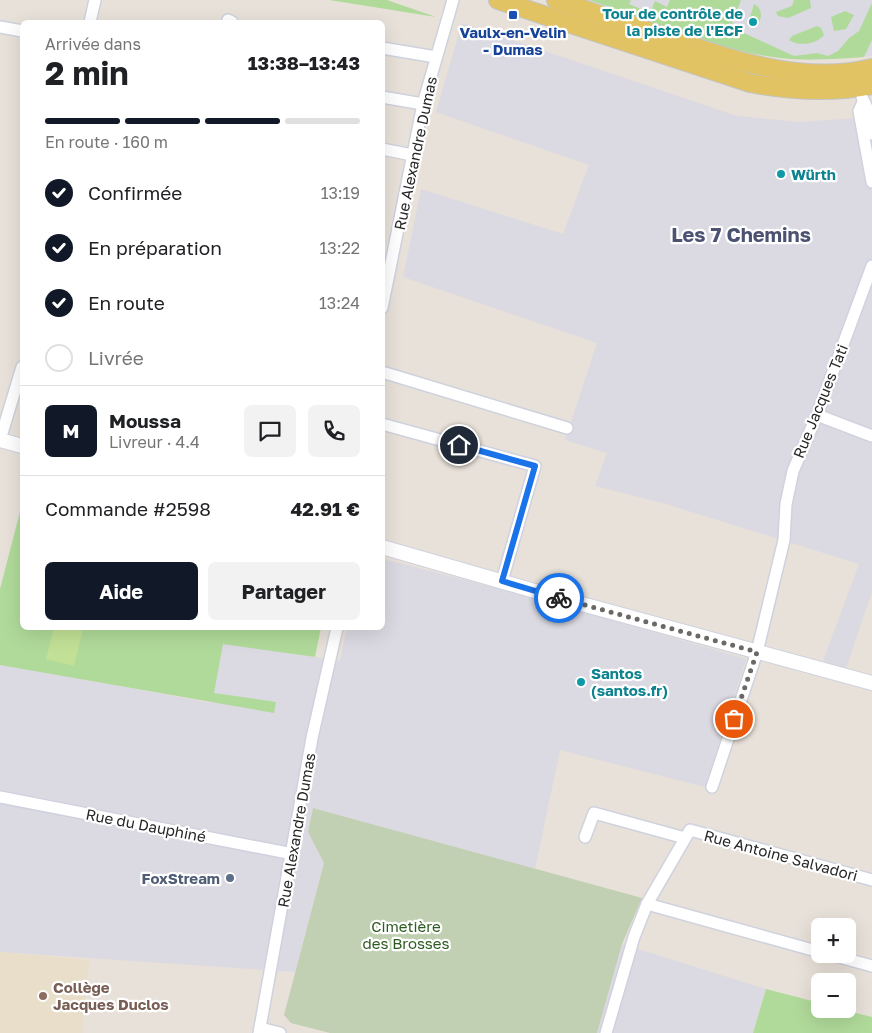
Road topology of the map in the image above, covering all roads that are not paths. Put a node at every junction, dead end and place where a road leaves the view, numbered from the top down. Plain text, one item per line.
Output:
1 (94, 0) edge
2 (453, 0) edge
3 (498, 0) edge
4 (556, 0) edge
5 (90, 20) edge
6 (0, 27) edge
7 (20, 31) edge
8 (385, 48) edge
9 (436, 57) junction
10 (865, 82) edge
11 (385, 98) edge
12 (423, 104) junction
13 (872, 134) edge
14 (385, 150) edge
15 (412, 155) junction
16 (872, 182) edge
17 (872, 266) edge
18 (385, 293) edge
19 (385, 373) edge
20 (20, 374) edge
21 (817, 415) junction
22 (385, 425) edge
23 (567, 428) dead end
24 (872, 436) edge
25 (0, 440) edge
26 (20, 445) edge
27 (385, 548) edge
28 (502, 581) junction
29 (337, 630) edge
30 (757, 652) junction
31 (872, 683) edge
32 (712, 787) dead end
33 (0, 797) edge
34 (687, 834) junction
35 (585, 837) dead end
36 (292, 854) junction
37 (872, 880) edge
38 (647, 904) junction
39 (811, 950) edge
40 (856, 962) edge
41 (872, 966) edge
42 (260, 1030) edge
43 (280, 1033) edge
44 (606, 1033) edge

1 - 5 street
2 - 9 street, Rue Alexandre Dumas
3 - 10 main road
4 - 10 main road
6 - 7 street
8 - 9 street
9 - 12 street, Rue Alexandre Dumas
10 - 13 street
10 - 16 street
11 - 12 street
12 - 15 street, Rue Alexandre Dumas
14 - 15 street
15 - 18 street, Rue Alexandre Dumas
17 - 21 street, Rue Jacques Tati
19 - 23 street
20 - 25 street
21 - 24 street
21 - 30 street, Rue Jacques Tati
22 - 28 street
25 - 26 street
27 - 28 street
28 - 30 street
29 - 36 street, Rue Alexandre Dumas
30 - 31 street
30 - 32 street, Rue Jacques Tati
33 - 36 street, Rue du Dauphiné
34 - 35 street, Rue Antoine Salvadori
34 - 37 street, Rue Antoine Salvadori
34 - 38 street
36 - 42 street, Rue Alexandre Dumas
38 - 39 street
38 - 44 street
40 - 41 street
42 - 43 street

